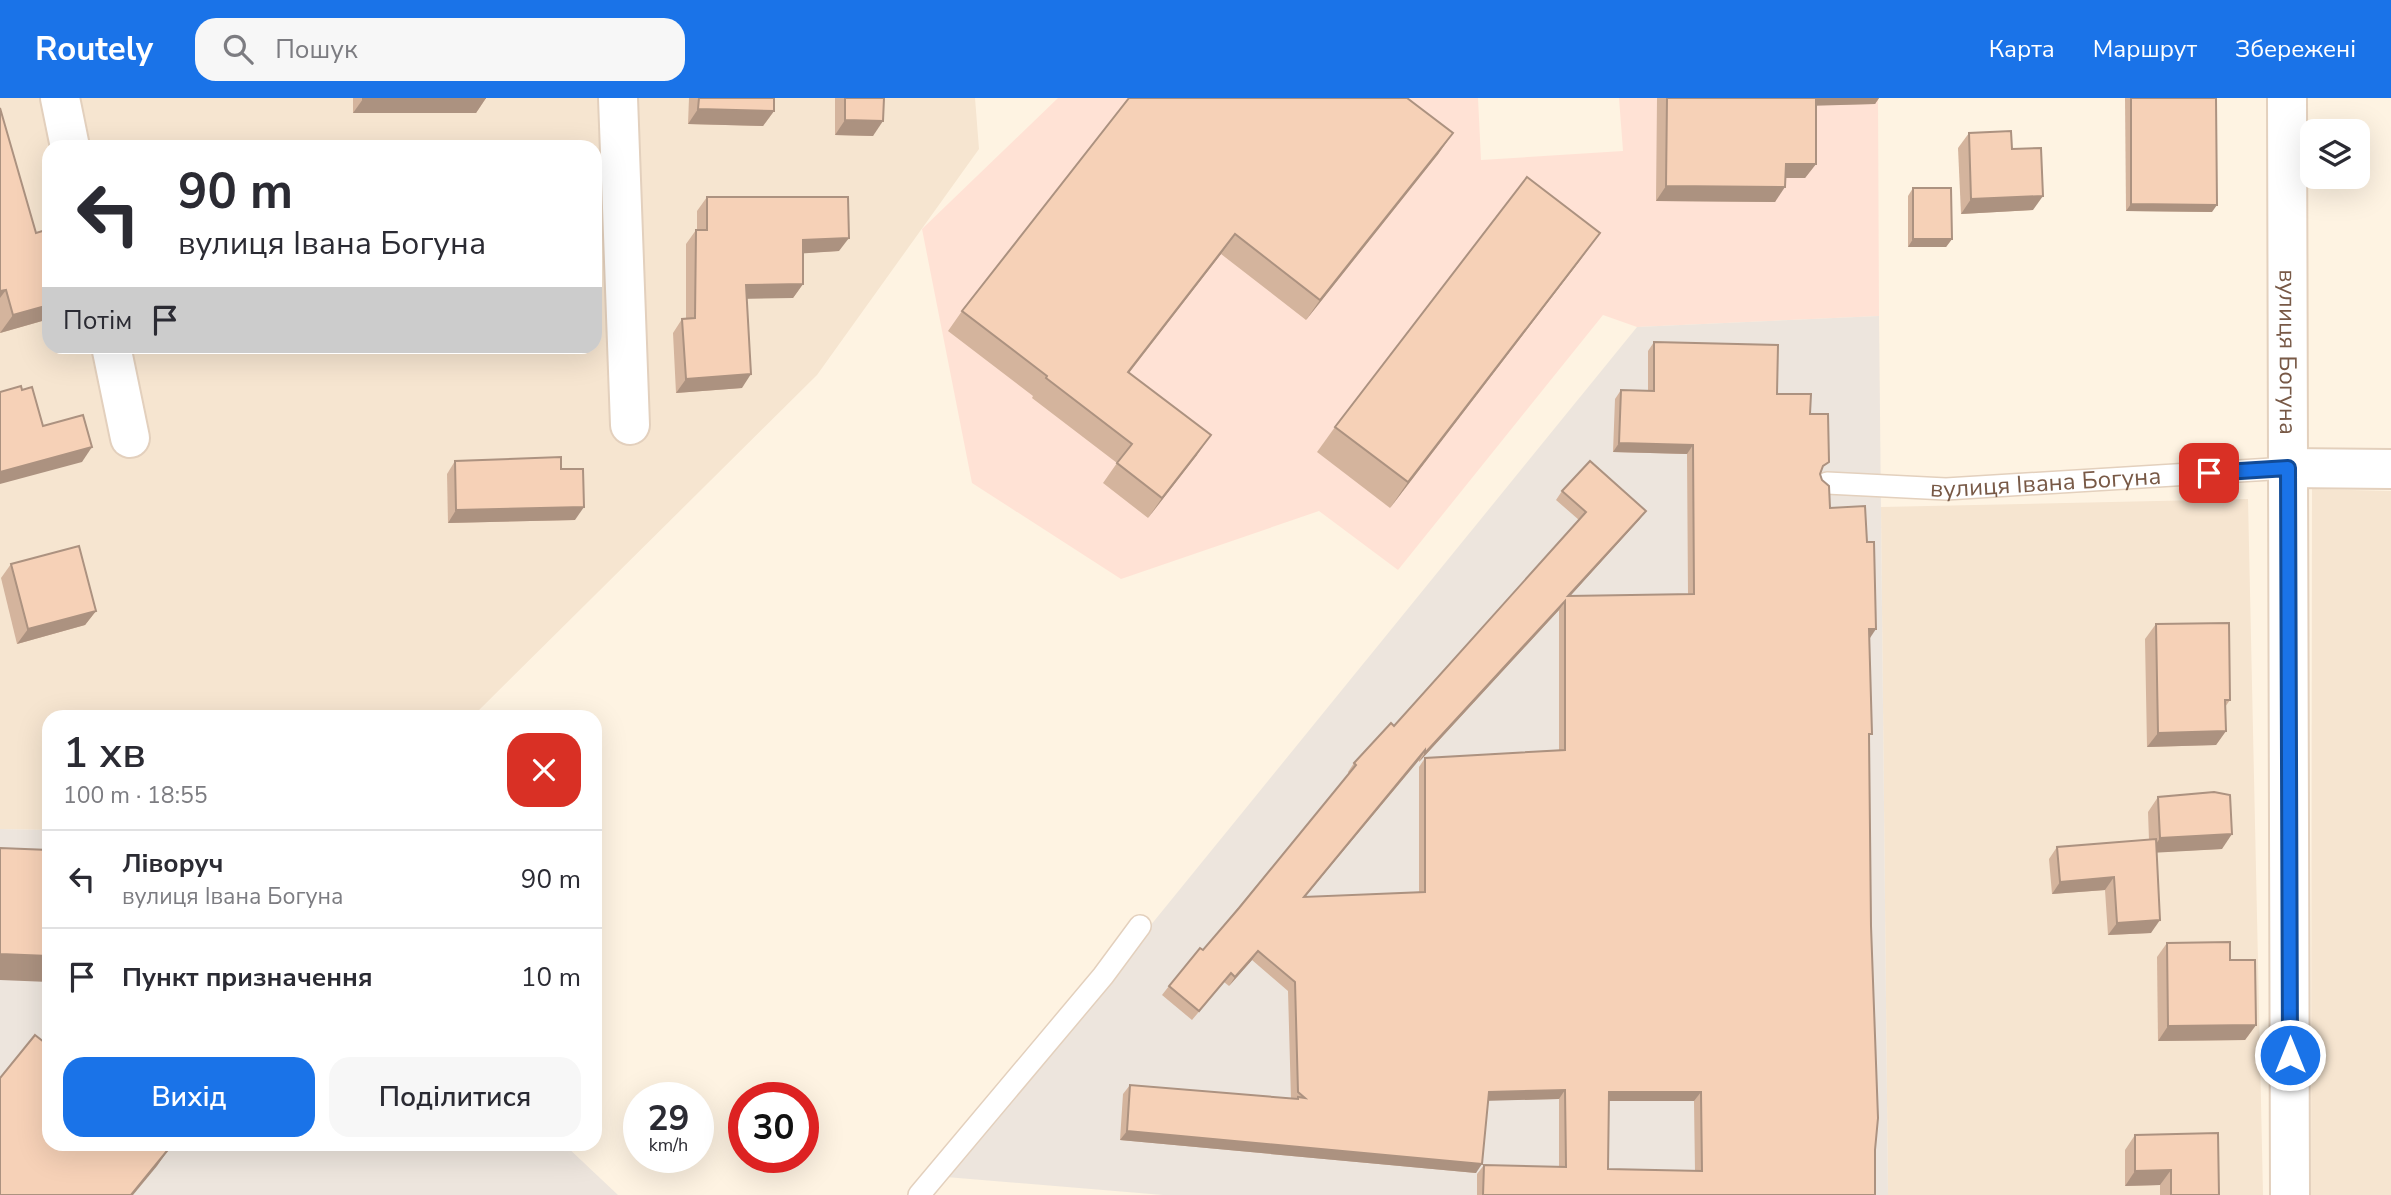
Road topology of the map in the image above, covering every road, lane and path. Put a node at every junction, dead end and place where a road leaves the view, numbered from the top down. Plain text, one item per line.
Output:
1 (60, 98) edge
2 (618, 98) edge
3 (2287, 98) edge
4 (69, 140) edge
5 (113, 354) edge
6 (631, 425) dead end
7 (130, 438) dead end
8 (2288, 468) junction
9 (2391, 469) edge
10 (1827, 483) edge
11 (1140, 926) dead end
12 (919, 1195) edge
13 (2290, 1195) edge

1 - 4 street
2 - 6 street
3 - 8 street, вулиця Богуна
5 - 7 street
8 - 9 street, вулиця Івана Богуна
8 - 10 lane, вулиця Івана Богуна
8 - 13 street, вулиця Богуна
11 - 12 lane

